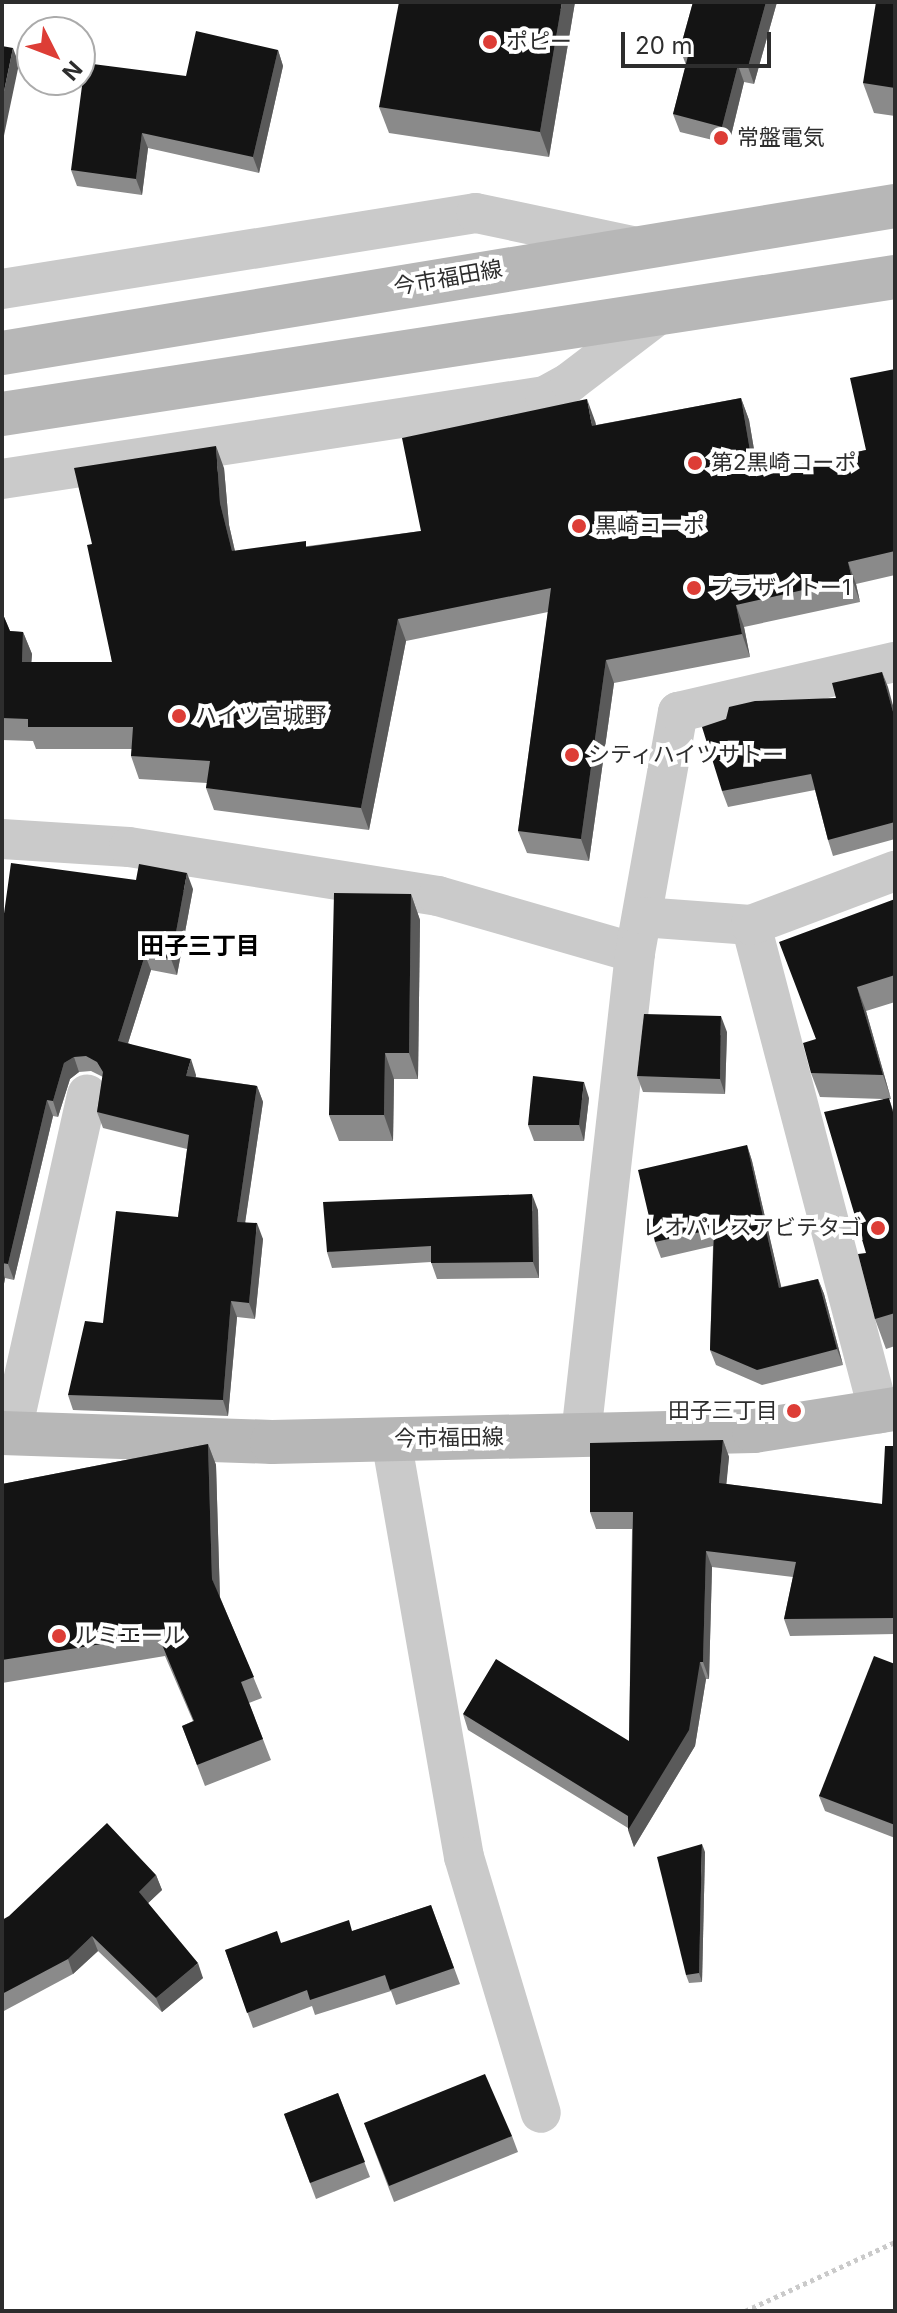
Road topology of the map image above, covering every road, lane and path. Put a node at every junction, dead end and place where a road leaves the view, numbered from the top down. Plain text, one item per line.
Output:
1 (895, 206) edge
2 (635, 246) junction
3 (895, 277) edge
4 (2, 289) edge
5 (662, 312) junction
6 (2, 353) edge
7 (2, 414) edge
8 (2, 479) edge
9 (895, 662) edge
10 (2, 839) edge
11 (895, 871) edge
12 (751, 925) junction
13 (639, 935) junction
14 (87, 1094) dead end
15 (887, 1411) edge
16 (6, 1434) edge
17 (581, 1435) junction
18 (391, 1439) junction
19 (541, 2113) dead end
20 (895, 2242) edge
21 (745, 2311) edge

1 - 2 main road, 今市福田線
2 - 4 street
2 - 6 main road, 今市福田線
3 - 5 main road
5 - 7 main road
5 - 8 street
9 - 13 street
10 - 13 street
11 - 12 street
12 - 13 street
12 - 15 street
13 - 17 street
14 - 16 street
15 - 17 main road, 今市福田線
16 - 18 main road, 今市福田線
17 - 18 main road, 今市福田線
18 - 19 street
20 - 21 path

